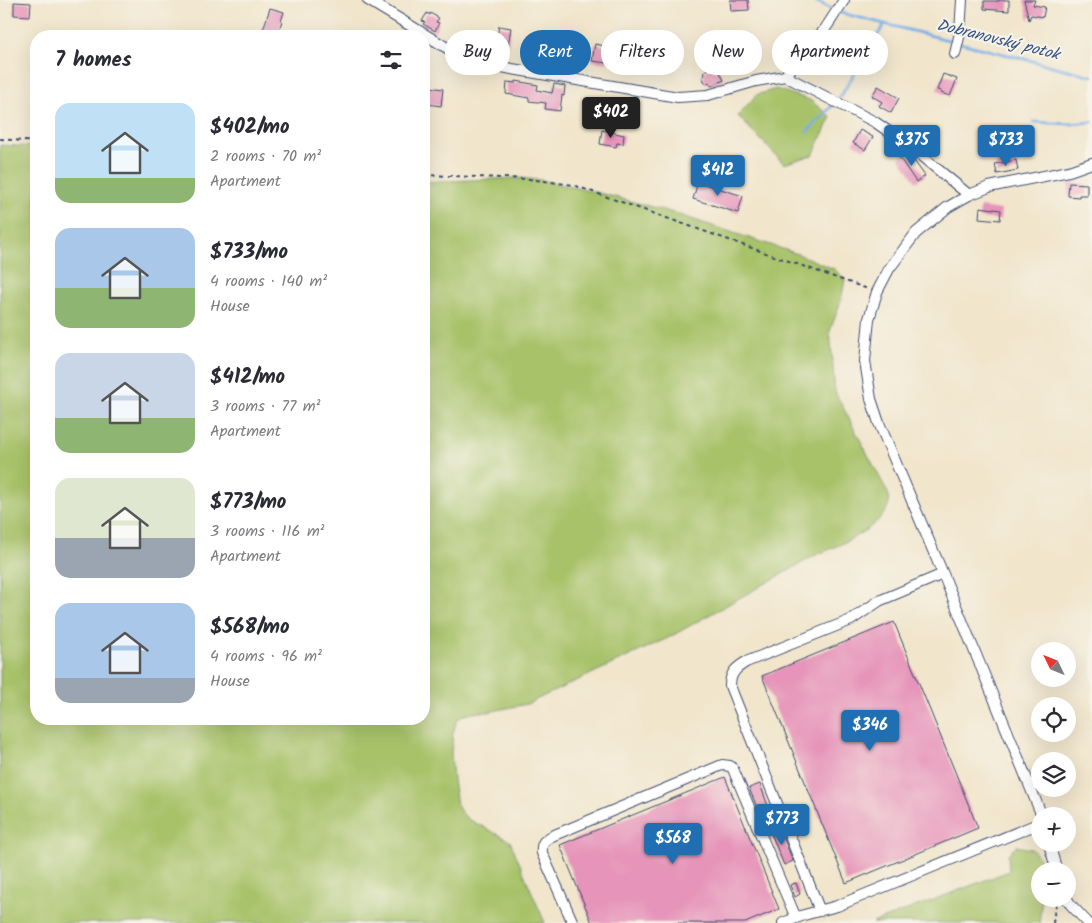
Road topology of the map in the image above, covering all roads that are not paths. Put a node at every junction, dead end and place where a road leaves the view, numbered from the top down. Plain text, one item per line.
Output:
1 (368, 0) edge
2 (962, 0) edge
3 (842, 3) edge
4 (418, 30) edge
5 (430, 38) edge
6 (955, 54) dead end
7 (785, 76) junction
8 (1092, 163) edge
9 (968, 195) junction
10 (943, 574) junction
11 (1038, 807) edge
12 (1031, 827) edge
13 (1073, 907) edge
14 (820, 911) junction
15 (796, 918) junction
16 (574, 923) edge
17 (783, 923) edge
18 (1088, 923) edge

1 - 4 street
2 - 6 street
3 - 7 street
5 - 7 street
7 - 9 street
8 - 9 street
9 - 10 street
10 - 11 street
10 - 14 street
12 - 14 street
13 - 18 street
14 - 15 street
15 - 16 street
15 - 17 street

